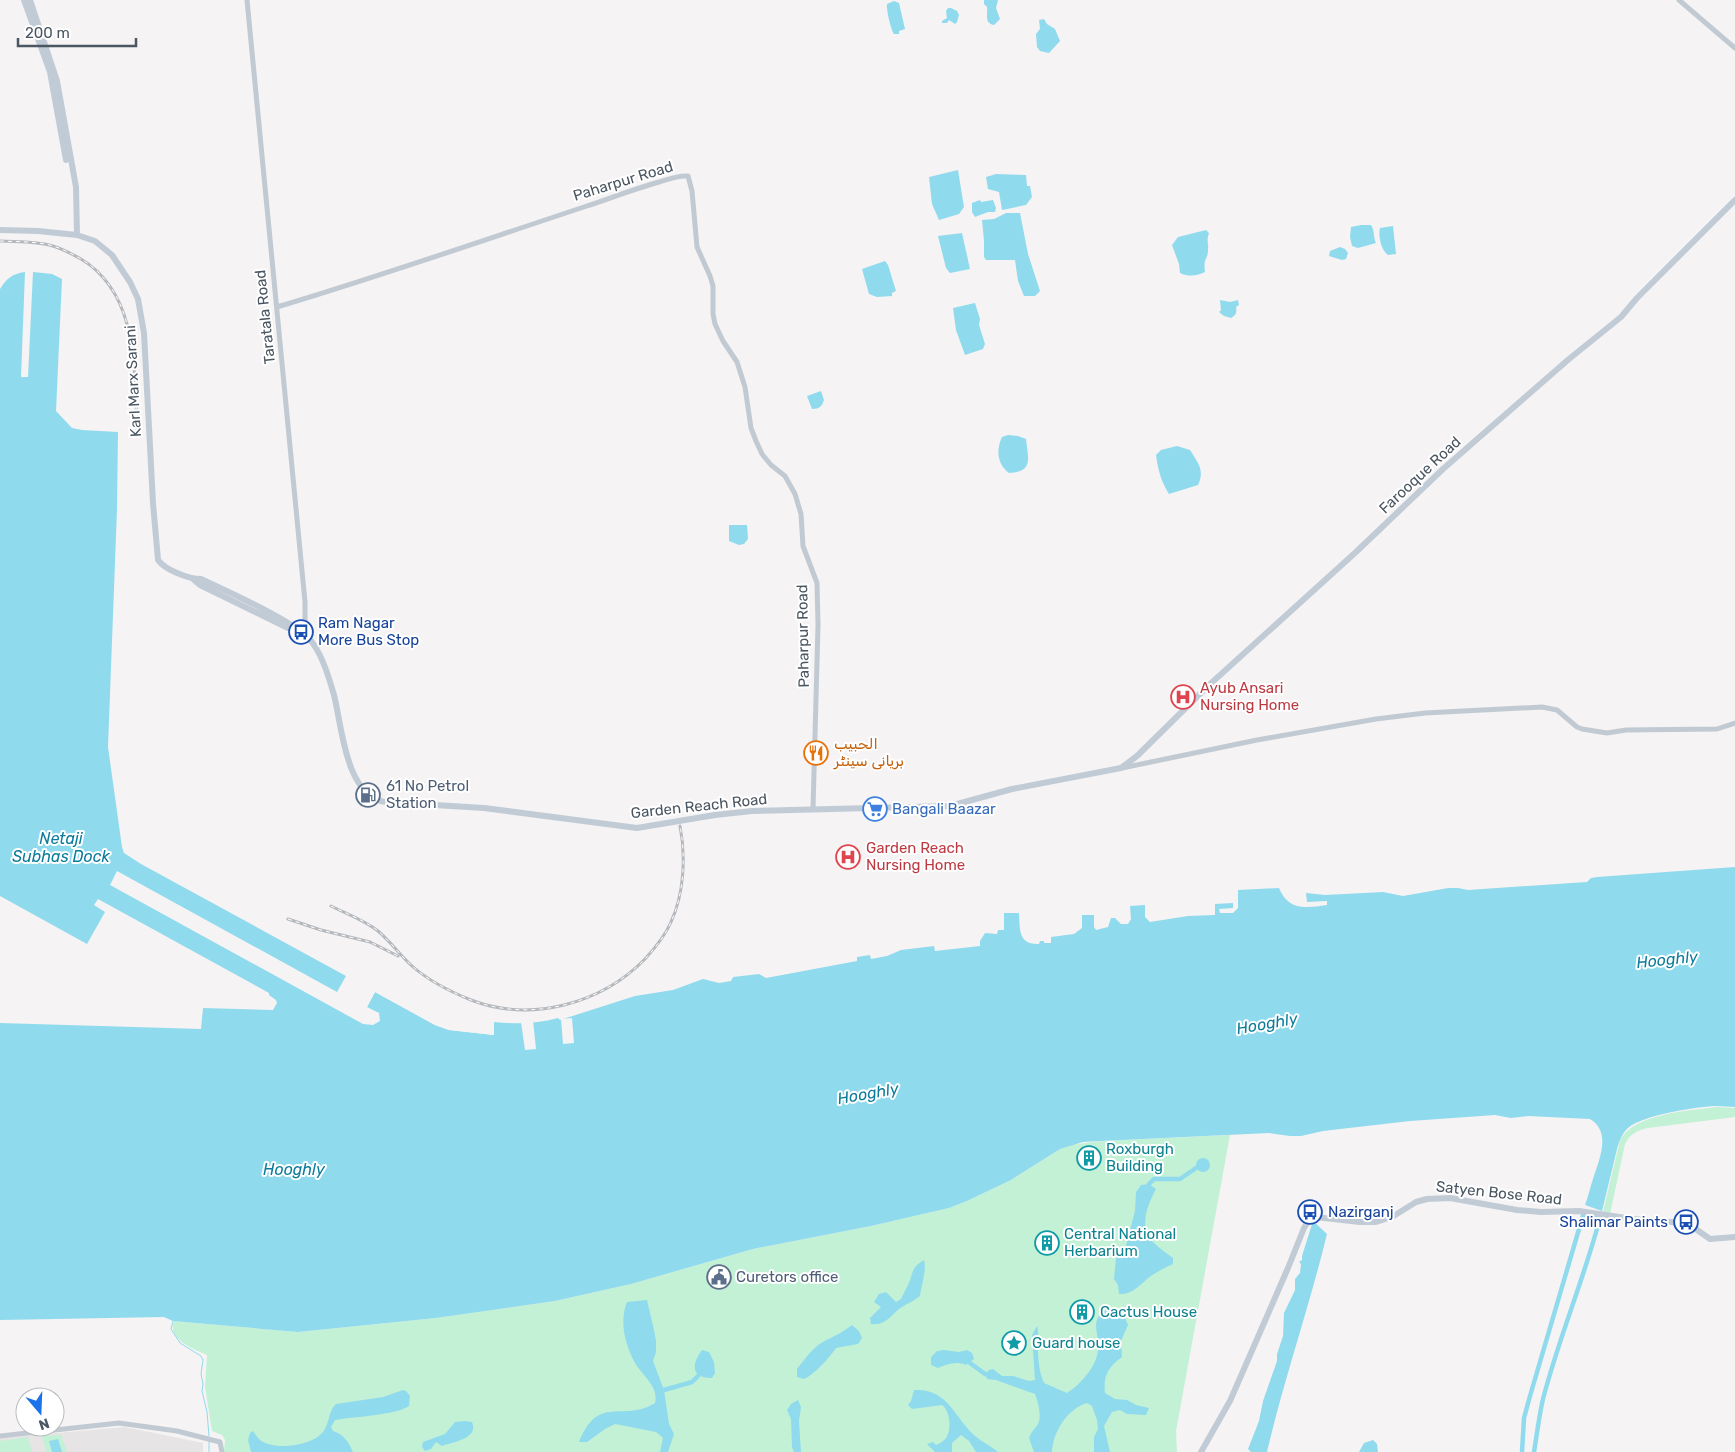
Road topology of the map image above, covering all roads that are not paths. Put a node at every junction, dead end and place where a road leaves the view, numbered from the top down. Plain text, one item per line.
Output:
1 (24, 0) edge
2 (30, 0) edge
3 (247, 0) edge
4 (1678, 0) edge
5 (1682, 0) edge
6 (1735, 46) edge
7 (60, 116) junction
8 (1735, 200) edge
9 (0, 230) edge
10 (77, 236) junction
11 (277, 307) junction
12 (301, 632) junction
13 (1735, 723) edge
14 (1121, 768) junction
15 (813, 809) junction
16 (1735, 1237) edge
17 (0, 1436) edge
18 (222, 1452) edge
19 (1201, 1452) edge

1 - 7 main road
2 - 7 main road
3 - 11 street, Taratala Road
4 - 6 street
5 - 6 street
7 - 10 main road
8 - 14 main road, Farooque Road
9 - 10 main road, Karl Marx Sarani
10 - 12 main road, Karl Marx Sarani
11 - 12 street, Taratala Road
11 - 15 street, Paharpur Road
12 - 15 main road, Garden Reach Road
13 - 14 street
14 - 15 main road, Garden Reach Road
16 - 19 main road, Satyen Bose Road
17 - 18 street

